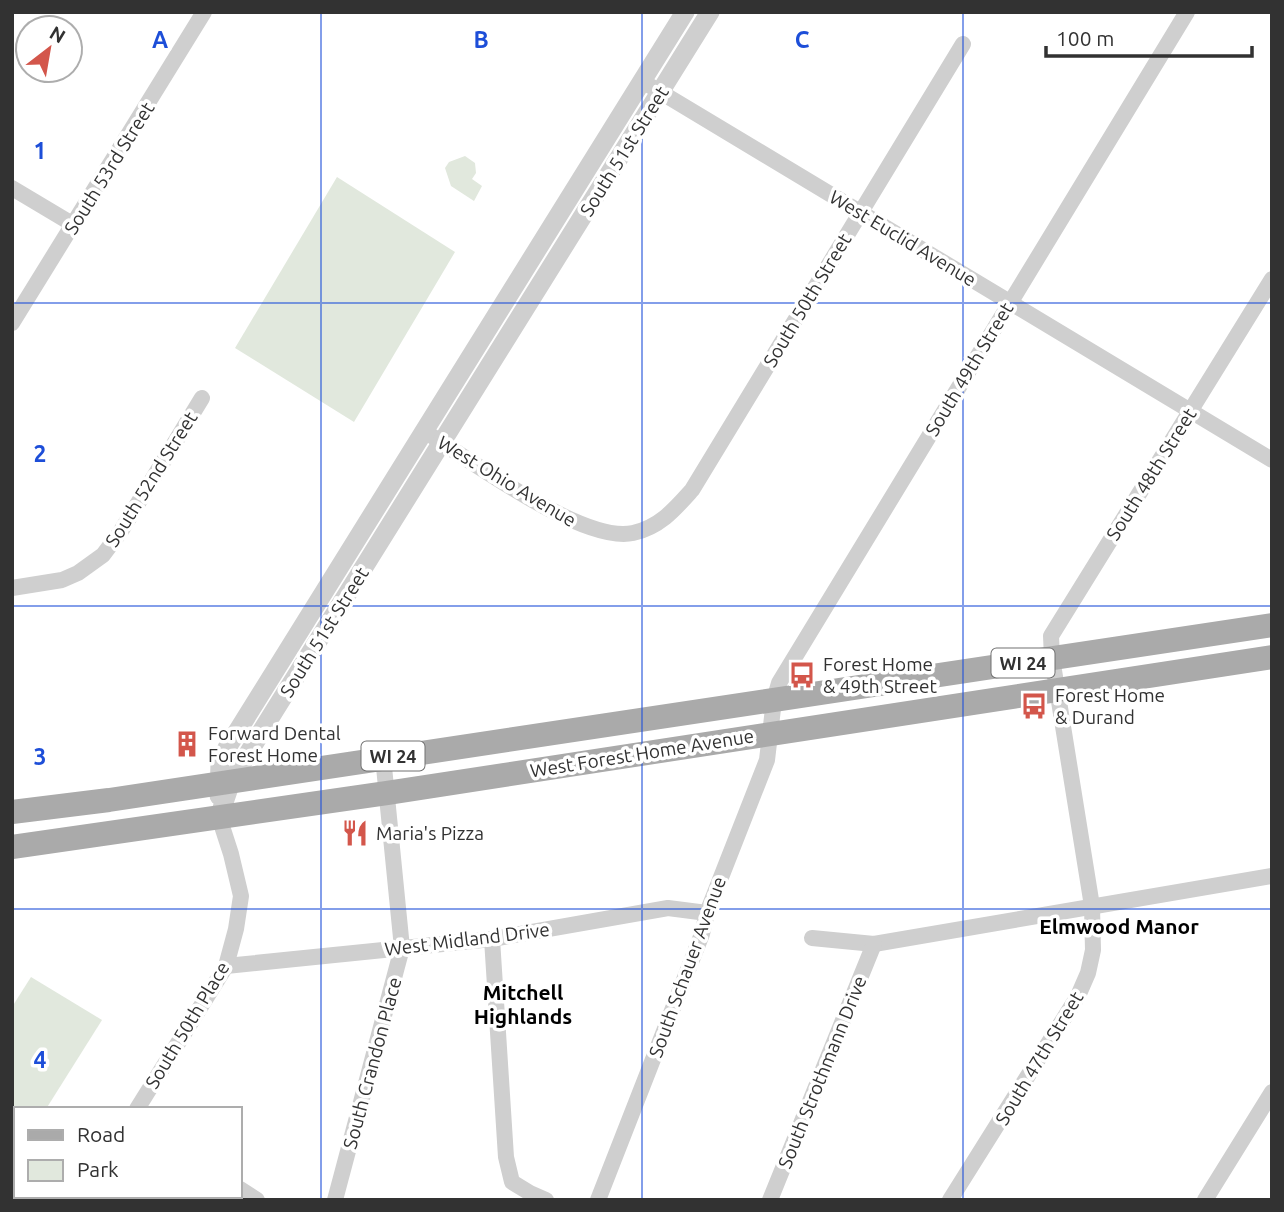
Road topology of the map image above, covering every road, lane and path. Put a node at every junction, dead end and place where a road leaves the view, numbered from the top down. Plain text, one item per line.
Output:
1 (204, 12) edge
2 (685, 12) edge
3 (710, 12) edge
4 (1187, 12) edge
5 (963, 44) dead end
6 (642, 81) junction
7 (661, 92) junction
8 (12, 188) edge
9 (860, 212) junction
10 (74, 225) junction
11 (1272, 279) edge
12 (1010, 301) junction
13 (12, 323) edge
14 (202, 398) dead end
15 (1191, 410) junction
16 (424, 431) junction
17 (442, 442) junction
18 (1272, 460) edge
19 (632, 534) joint
20 (12, 587) edge
21 (1272, 625) edge
22 (1272, 657) edge
23 (1054, 674) junction
24 (774, 699) junction
25 (772, 733) junction
26 (383, 757) junction
27 (225, 783) junction
28 (387, 793) junction
29 (12, 812) edge
30 (219, 817) junction
31 (12, 847) edge
32 (1272, 876) edge
33 (1092, 906) junction
34 (707, 913) junction
35 (812, 938) dead end
36 (492, 939) junction
37 (874, 944) junction
38 (402, 948) junction
39 (226, 966) junction
40 (1272, 1092) edge
41 (138, 1107) edge
42 (242, 1190) edge
43 (257, 1200) edge
44 (335, 1200) edge
45 (546, 1200) edge
46 (598, 1200) edge
47 (770, 1200) edge
48 (950, 1200) edge
49 (1205, 1200) edge

1 - 10 street, South 53rd Street
2 - 6 street, South 51st Street
3 - 7 street, South 51st Street
4 - 12 street, South 49th Street
5 - 9 street, South 50th Street
6 - 7 street, West Euclid Avenue
6 - 16 street, South 51st Street
7 - 9 street, West Euclid Avenue
7 - 17 street, South 51st Street
8 - 10 street
9 - 12 street, West Euclid Avenue
9 - 19 street, South 50th Street
10 - 13 street, South 53rd Street
11 - 15 street, South 48th Street
12 - 15 street, West Euclid Avenue
12 - 24 street, South 49th Street
14 - 20 street, South 52nd Street
15 - 18 street, West Euclid Avenue
15 - 23 street, South 48th Street
16 - 17 street, West Ohio Avenue
16 - 27 street, South 51st Street
17 - 19 street, West Ohio Avenue
17 - 27 street, South 51st Street
21 - 23 main road, West Forest Home Avenue / WI 24
22 - 23 main road, West Forest Home Avenue / WI 24
23 - 24 main road, West Forest Home Avenue / WI 24
23 - 25 main road, West Forest Home Avenue / WI 24
23 - 33 street, South 48th Street
24 - 25 street, South 49th Street
24 - 26 main road, West Forest Home Avenue / WI 24
25 - 28 main road, West Forest Home Avenue / WI 24
25 - 34 street, South Schauer Avenue
26 - 27 main road, West Forest Home Avenue / WI 24
26 - 28 street, South Crandon Place
27 - 29 main road, West Forest Home Avenue / WI 24
27 - 30 street, South 51st Street
28 - 30 main road, West Forest Home Avenue / WI 24
28 - 38 street, South Crandon Place
30 - 31 main road, West Forest Home Avenue / WI 24
30 - 39 street, South 50th Place
32 - 33 street
33 - 37 street
33 - 48 street, South 47th Street
34 - 36 street, West Midland Drive
34 - 46 street, South Schauer Avenue
35 - 37 street
36 - 38 street, West Midland Drive
36 - 45 street
37 - 47 street, South Strothmann Drive
38 - 39 street, West Midland Drive
38 - 44 street, South Crandon Place
39 - 41 street, South 50th Place
40 - 49 street
42 - 43 street

